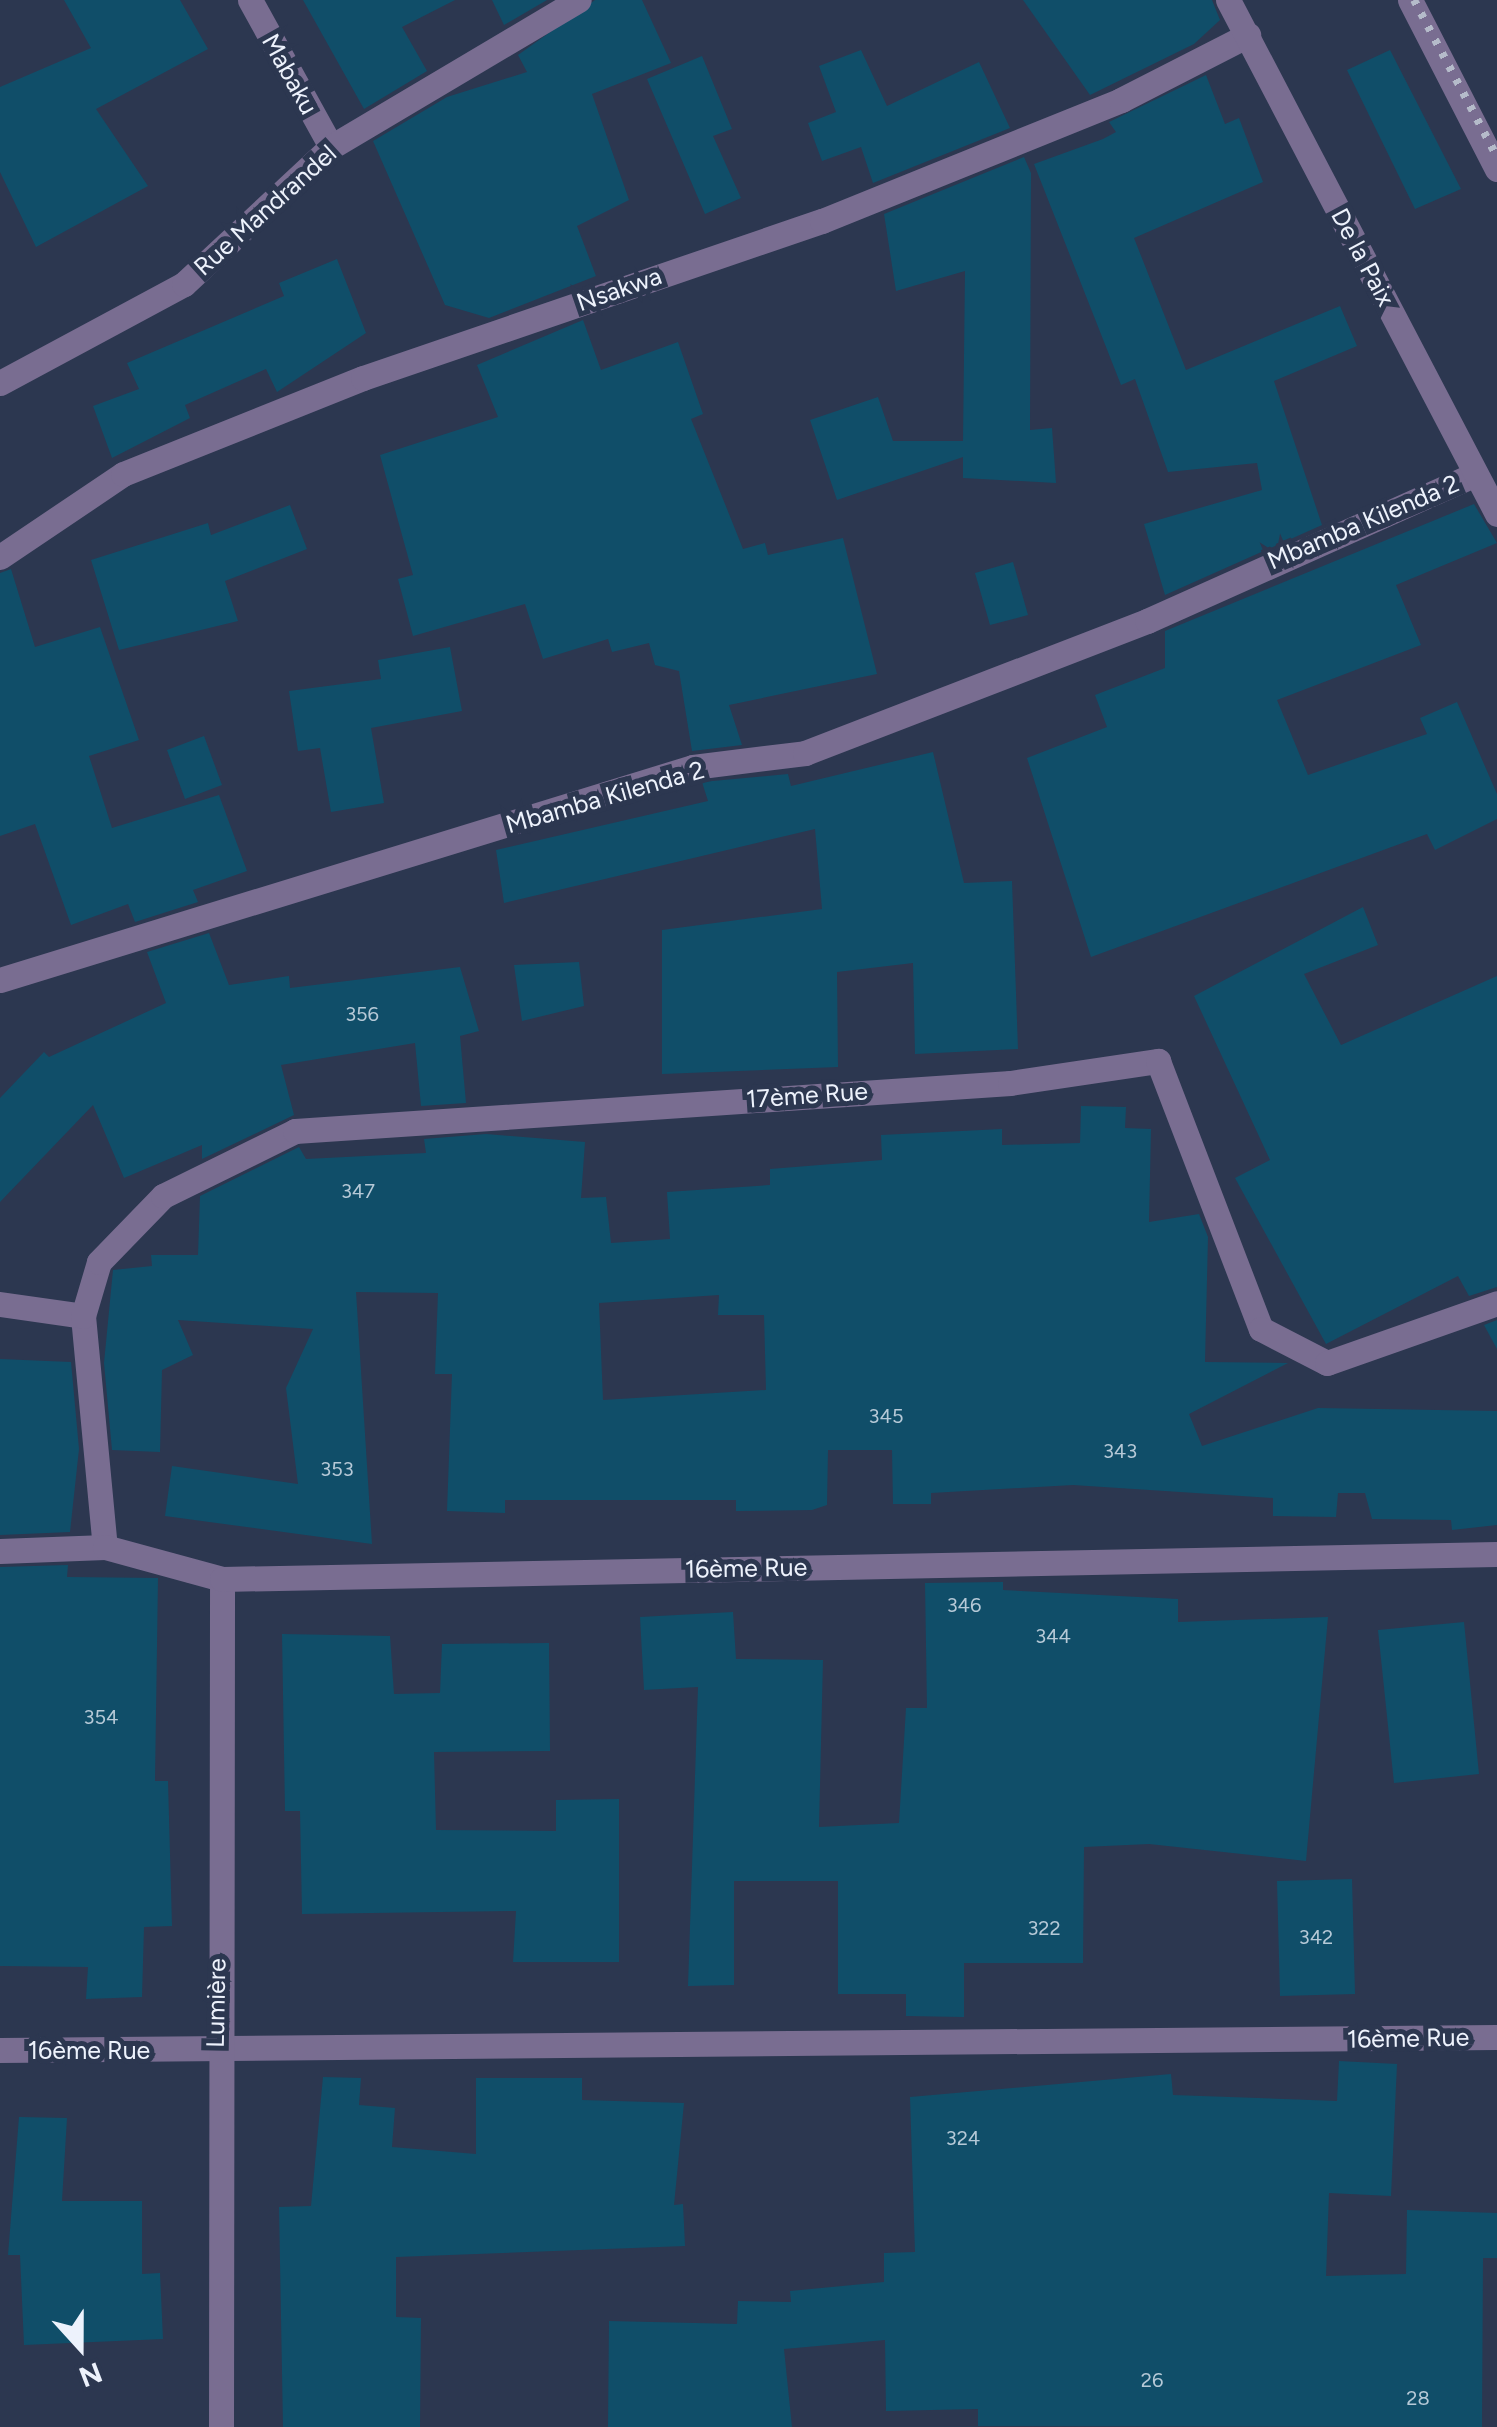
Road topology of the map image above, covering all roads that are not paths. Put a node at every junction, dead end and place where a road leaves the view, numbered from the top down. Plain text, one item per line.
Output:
1 (250, 0) edge
2 (579, 0) edge
3 (1228, 0) edge
4 (1410, 0) edge
5 (1248, 35) junction
6 (331, 147) junction
7 (1497, 169) edge
8 (0, 384) edge
9 (1476, 474) junction
10 (1497, 514) edge
11 (0, 557) edge
12 (0, 980) edge
13 (1497, 1302) edge
14 (0, 1304) edge
15 (84, 1316) junction
16 (106, 1547) junction
17 (0, 1551) edge
18 (1497, 1554) edge
19 (222, 1579) junction
20 (1497, 2037) edge
21 (0, 2050) edge
22 (215, 2050) junction
23 (221, 2427) edge

1 - 6 street, Mabaku
2 - 6 street, Rue Mandrandel
3 - 5 street, De la Paix
4 - 7 street
5 - 9 street, De la Paix
5 - 11 street, Nsakwa
6 - 8 street, Rue Mandrandel
9 - 10 street, De la Paix
9 - 12 street, Mbamba Kilenda 2
13 - 15 street, 17ème Rue
14 - 15 street
15 - 16 street
16 - 17 street, 16ème Rue
16 - 19 street, 16ème Rue
18 - 19 street, 16ème Rue
19 - 22 street, Lumière
20 - 22 street, 16ème Rue
21 - 22 street, 16ème Rue
22 - 23 street, Lumière

